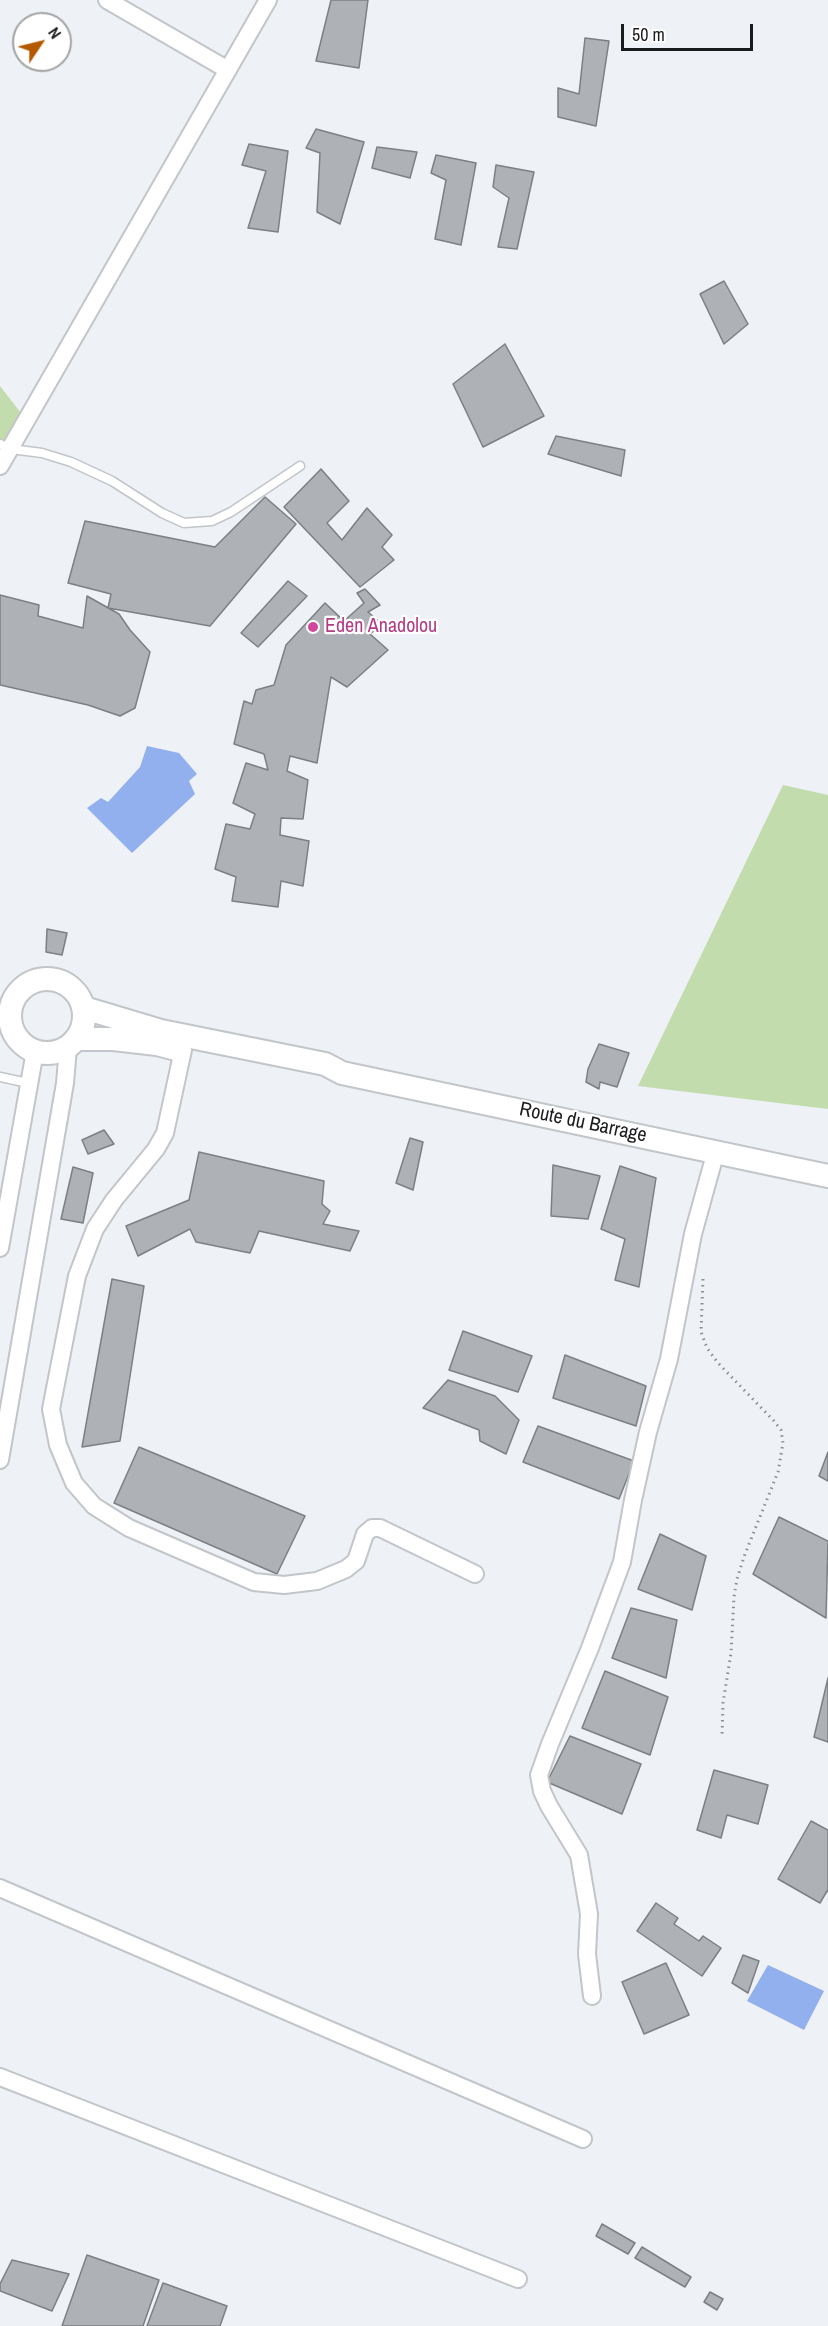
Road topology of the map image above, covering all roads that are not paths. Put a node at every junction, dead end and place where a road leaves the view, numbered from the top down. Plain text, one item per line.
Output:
1 (107, 0) edge
2 (268, 0) edge
3 (228, 70) junction
4 (6, 446) edge
5 (0, 466) edge
6 (300, 466) dead end
7 (11, 988) edge
8 (84, 1008) junction
9 (6, 1027) edge
10 (72, 1043) junction
11 (183, 1050) junction
12 (35, 1051) junction
13 (339, 1072) junction
14 (0, 1077) edge
15 (28, 1083) junction
16 (716, 1151) junction
17 (828, 1176) edge
18 (0, 1248) edge
19 (0, 1460) edge
20 (475, 1574) dead end
21 (0, 1888) edge
22 (592, 1996) dead end
23 (0, 2077) edge
24 (583, 2139) dead end
25 (518, 2279) dead end

1 - 3 street
2 - 3 street
3 - 4 street
4 - 5 street
4 - 6 lane
7 - 8 main road
7 - 9 main road
8 - 10 main road
8 - 13 main road, Route du Barrage
9 - 12 main road
10 - 11 main road, Route du Barrage
10 - 12 main road, Route du Barrage
10 - 19 street
11 - 13 main road, Route du Barrage
11 - 20 street
12 - 15 street
13 - 16 main road, Route du Barrage
14 - 15 lane
15 - 18 street
16 - 17 main road, Route du Barrage
16 - 22 street
21 - 24 street
23 - 25 street

